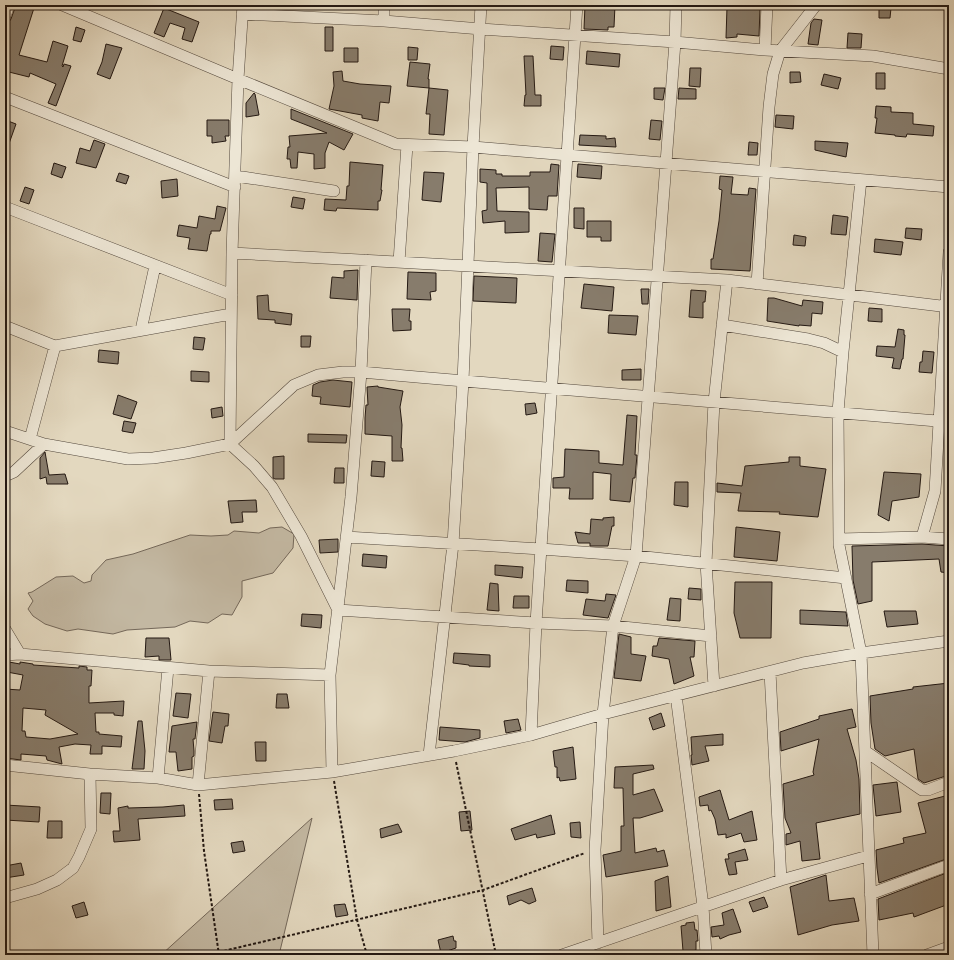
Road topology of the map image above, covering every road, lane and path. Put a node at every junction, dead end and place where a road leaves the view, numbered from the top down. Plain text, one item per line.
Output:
1 (9, 5) edge
2 (62, 5) edge
3 (384, 5) edge
4 (481, 5) edge
5 (577, 5) edge
6 (676, 5) edge
7 (767, 5) edge
8 (816, 5) edge
9 (242, 9) edge
10 (5, 16) edge
11 (384, 21) junction
12 (481, 29) junction
13 (575, 35) junction
14 (675, 42) junction
15 (765, 50) junction
16 (780, 51) junction
17 (949, 69) edge
18 (238, 80) junction
19 (5, 97) edge
20 (407, 145) junction
21 (473, 147) junction
22 (567, 155) junction
23 (666, 163) junction
24 (764, 172) junction
25 (861, 180) junction
26 (235, 181) junction
27 (949, 187) edge
28 (334, 191) dead end
29 (5, 207) edge
30 (232, 252) junction
31 (949, 252) edge
32 (366, 260) junction
33 (399, 262) junction
34 (156, 266) junction
35 (468, 266) junction
36 (560, 271) junction
37 (658, 276) junction
38 (727, 280) junction
39 (756, 284) junction
40 (849, 294) junction
41 (232, 295) junction
42 (948, 307) edge
43 (231, 314) junction
44 (722, 325) junction
45 (5, 326) edge
46 (140, 330) junction
47 (55, 346) junction
48 (843, 352) junction
49 (361, 372) junction
50 (463, 381) junction
51 (552, 388) junction
52 (649, 396) junction
53 (714, 402) junction
54 (838, 412) junction
55 (944, 422) edge
56 (5, 431) edge
57 (30, 439) junction
58 (44, 444) junction
59 (230, 444) junction
60 (5, 476) edge
61 (346, 537) junction
62 (922, 537) junction
63 (839, 539) junction
64 (949, 539) edge
65 (453, 544) junction
66 (541, 548) junction
67 (636, 556) junction
68 (706, 563) junction
69 (846, 578) junction
70 (338, 610) junction
71 (444, 617) junction
72 (536, 623) junction
73 (613, 626) junction
74 (5, 629) edge
75 (710, 636) junction
76 (949, 641) edge
77 (861, 653) junction
78 (20, 654) junction
79 (5, 655) edge
80 (168, 668) junction
81 (209, 671) junction
82 (770, 672) junction
83 (330, 675) junction
84 (714, 686) junction
85 (676, 695) junction
86 (603, 714) junction
87 (531, 736) junction
88 (454, 751) junction
89 (865, 751) junction
90 (429, 755) junction
91 (5, 766) edge
92 (332, 772) junction
93 (90, 774) junction
94 (158, 778) junction
95 (949, 782) edge
96 (198, 785) junction
97 (595, 850) junction
98 (868, 856) junction
99 (949, 866) edge
100 (781, 880) junction
101 (483, 890) junction
102 (870, 894) junction
103 (5, 898) edge
104 (703, 906) junction
105 (357, 920) junction
106 (598, 943) junction
107 (949, 947) edge
108 (219, 954) edge
109 (367, 955) edge
110 (496, 955) edge
111 (562, 955) edge
112 (706, 955) edge
113 (872, 955) edge
114 (927, 955) edge

1 - 10 street
2 - 18 street
3 - 11 street
4 - 12 street
5 - 13 street
6 - 14 street
7 - 15 street
8 - 16 street
9 - 11 street
9 - 18 street
11 - 12 street
12 - 13 street
12 - 21 street
13 - 14 street
13 - 22 street
14 - 15 street
14 - 23 street
15 - 16 street
16 - 17 street
16 - 24 street
18 - 20 street
18 - 26 street
19 - 26 street
20 - 21 street
20 - 33 street
21 - 22 street
21 - 35 street
22 - 23 street
22 - 36 street
23 - 24 street
23 - 37 street
24 - 25 street
24 - 39 street
25 - 27 street
25 - 40 street
26 - 28 street
26 - 30 street
29 - 34 street
30 - 32 street
30 - 41 street
31 - 42 street
32 - 33 street
32 - 49 street
33 - 35 street
34 - 41 street
34 - 46 street
35 - 36 street
35 - 50 street
36 - 37 street
36 - 51 street
37 - 38 street
37 - 52 street
38 - 39 street
38 - 44 street
39 - 40 street
40 - 42 street
40 - 48 street
41 - 43 street
42 - 55 street
43 - 46 street
43 - 59 street
44 - 48 street
44 - 53 street
45 - 47 street
46 - 47 street
47 - 57 street
48 - 54 street
49 - 50 street
49 - 59 street
49 - 61 street
50 - 51 street
50 - 65 street
51 - 52 street
51 - 66 street
52 - 53 street
52 - 67 street
53 - 54 street
53 - 68 street
54 - 55 street
54 - 63 street
55 - 62 street
56 - 57 street
57 - 58 street
58 - 59 street
58 - 60 street
59 - 70 street
61 - 65 street
61 - 70 street
62 - 63 street
62 - 64 street
63 - 69 street
65 - 66 street
65 - 71 street
66 - 67 street
66 - 72 street
67 - 68 street
67 - 73 street
68 - 69 street
68 - 75 street
69 - 77 street
70 - 71 street
70 - 83 street
71 - 72 street
71 - 90 street
72 - 73 street
72 - 87 street
73 - 75 street
73 - 86 street
74 - 78 street
75 - 84 street
76 - 77 street
77 - 82 street
77 - 89 street
78 - 79 street
78 - 80 street
80 - 81 street
80 - 94 street
81 - 83 street
81 - 96 street
82 - 84 street
82 - 100 street
83 - 92 street
84 - 85 street
85 - 86 street
85 - 104 street
86 - 87 street
86 - 97 street
87 - 88 street
88 - 90 street
88 - 101 path
89 - 95 street
89 - 98 street
90 - 92 street
91 - 93 street
92 - 96 street
92 - 105 path
93 - 94 street
93 - 103 street
94 - 96 street
96 - 108 path
97 - 101 path
97 - 106 street
98 - 100 street
98 - 102 street
99 - 102 street
100 - 104 street
101 - 105 path
101 - 110 path
102 - 113 street
104 - 106 street
104 - 112 street
105 - 108 path
105 - 109 path
106 - 111 street
107 - 114 street

